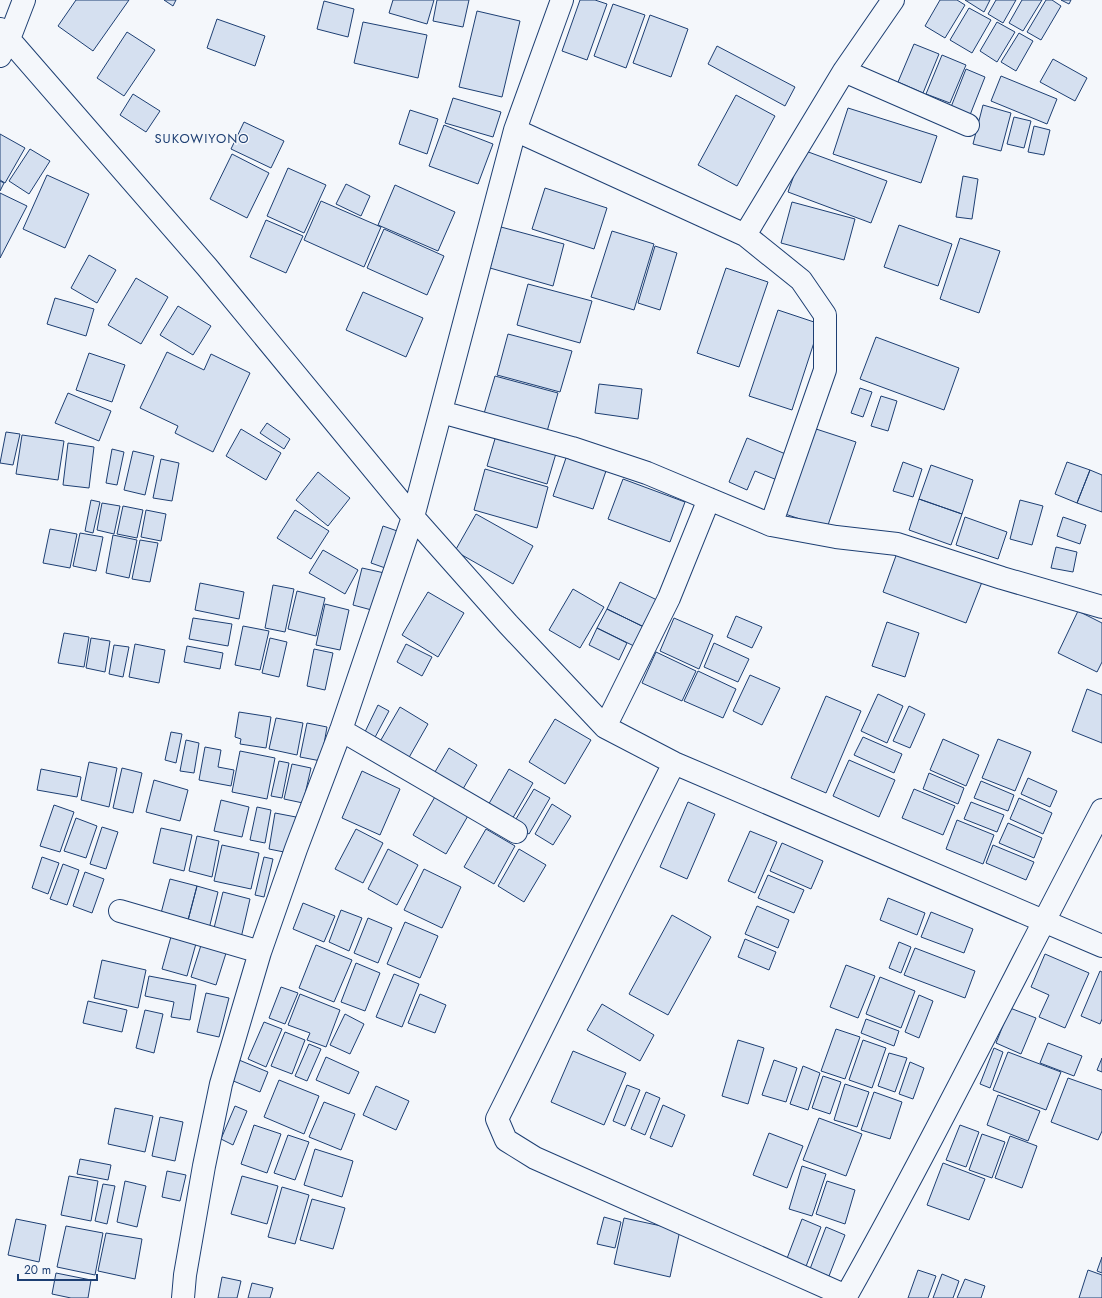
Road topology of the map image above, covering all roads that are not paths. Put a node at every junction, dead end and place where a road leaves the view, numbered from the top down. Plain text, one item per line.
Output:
1 (24, 0) edge
2 (562, 0) edge
3 (893, 0) edge
4 (3, 41) edge
5 (844, 71) junction
6 (968, 125) dead end
7 (515, 130) junction
8 (745, 235) junction
9 (441, 412) junction
10 (709, 500) junction
11 (413, 518) junction
12 (771, 525) junction
13 (1102, 607) edge
14 (605, 727) junction
15 (341, 730) junction
16 (674, 763) junction
17 (1102, 810) edge
18 (516, 832) dead end
19 (120, 911) dead end
20 (1043, 922) junction
21 (1102, 946) edge
22 (260, 952) junction
23 (845, 1297) edge
24 (182, 1298) edge

1 - 4 street
2 - 7 street
3 - 5 street
4 - 11 street
5 - 6 street
5 - 8 street
7 - 8 street
7 - 9 street
8 - 12 street
9 - 10 street
9 - 11 street
10 - 12 street
10 - 14 street
11 - 14 street
11 - 15 street
12 - 13 street
14 - 16 street
15 - 18 street
15 - 22 street
16 - 20 street
16 - 23 street
17 - 20 street
19 - 22 street
20 - 21 street
20 - 23 street
22 - 24 street

